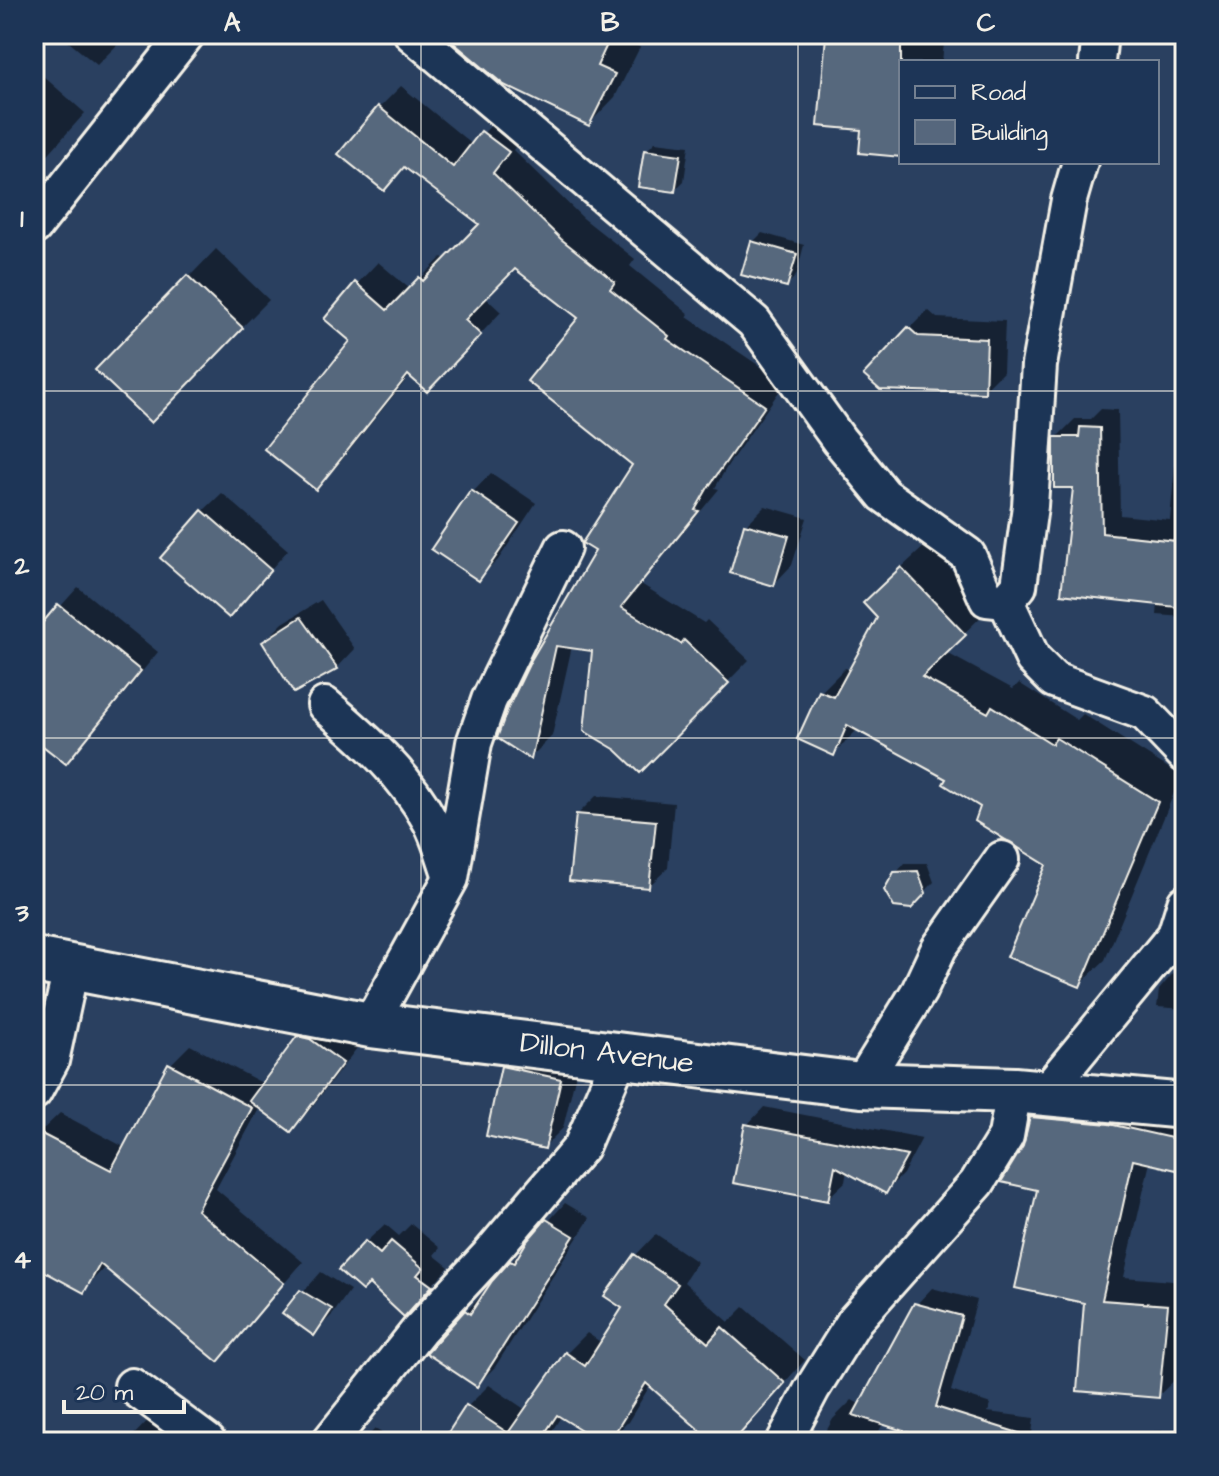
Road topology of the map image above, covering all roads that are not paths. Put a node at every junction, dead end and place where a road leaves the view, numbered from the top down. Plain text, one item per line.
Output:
1 (187, 34) edge
2 (412, 34) edge
3 (1100, 34) edge
4 (1097, 60) edge
5 (1079, 164) edge
6 (34, 227) edge
7 (563, 548) dead end
8 (1006, 601) junction
9 (325, 705) dead end
10 (1185, 755) edge
11 (1002, 859) dead end
12 (451, 878) junction
13 (1185, 903) edge
14 (53, 964) edge
15 (370, 1025) junction
16 (621, 1054) junction
17 (861, 1085) junction
18 (34, 1092) edge
19 (1029, 1092) junction
20 (1185, 1106) edge
21 (132, 1386) dead end
22 (208, 1442) edge
23 (329, 1442) edge
24 (784, 1442) edge

1 - 6 street
2 - 8 street
3 - 4 street
5 - 8 street
7 - 12 street
8 - 10 street
9 - 12 street
11 - 17 street
12 - 15 street
13 - 19 street
14 - 15 street, Dillon Avenue
14 - 18 street
15 - 16 street, Dillon Avenue
16 - 17 street, Dillon Avenue
16 - 23 street
17 - 19 street, Dillon Avenue
19 - 20 street, Dillon Avenue
19 - 24 street
21 - 22 street

